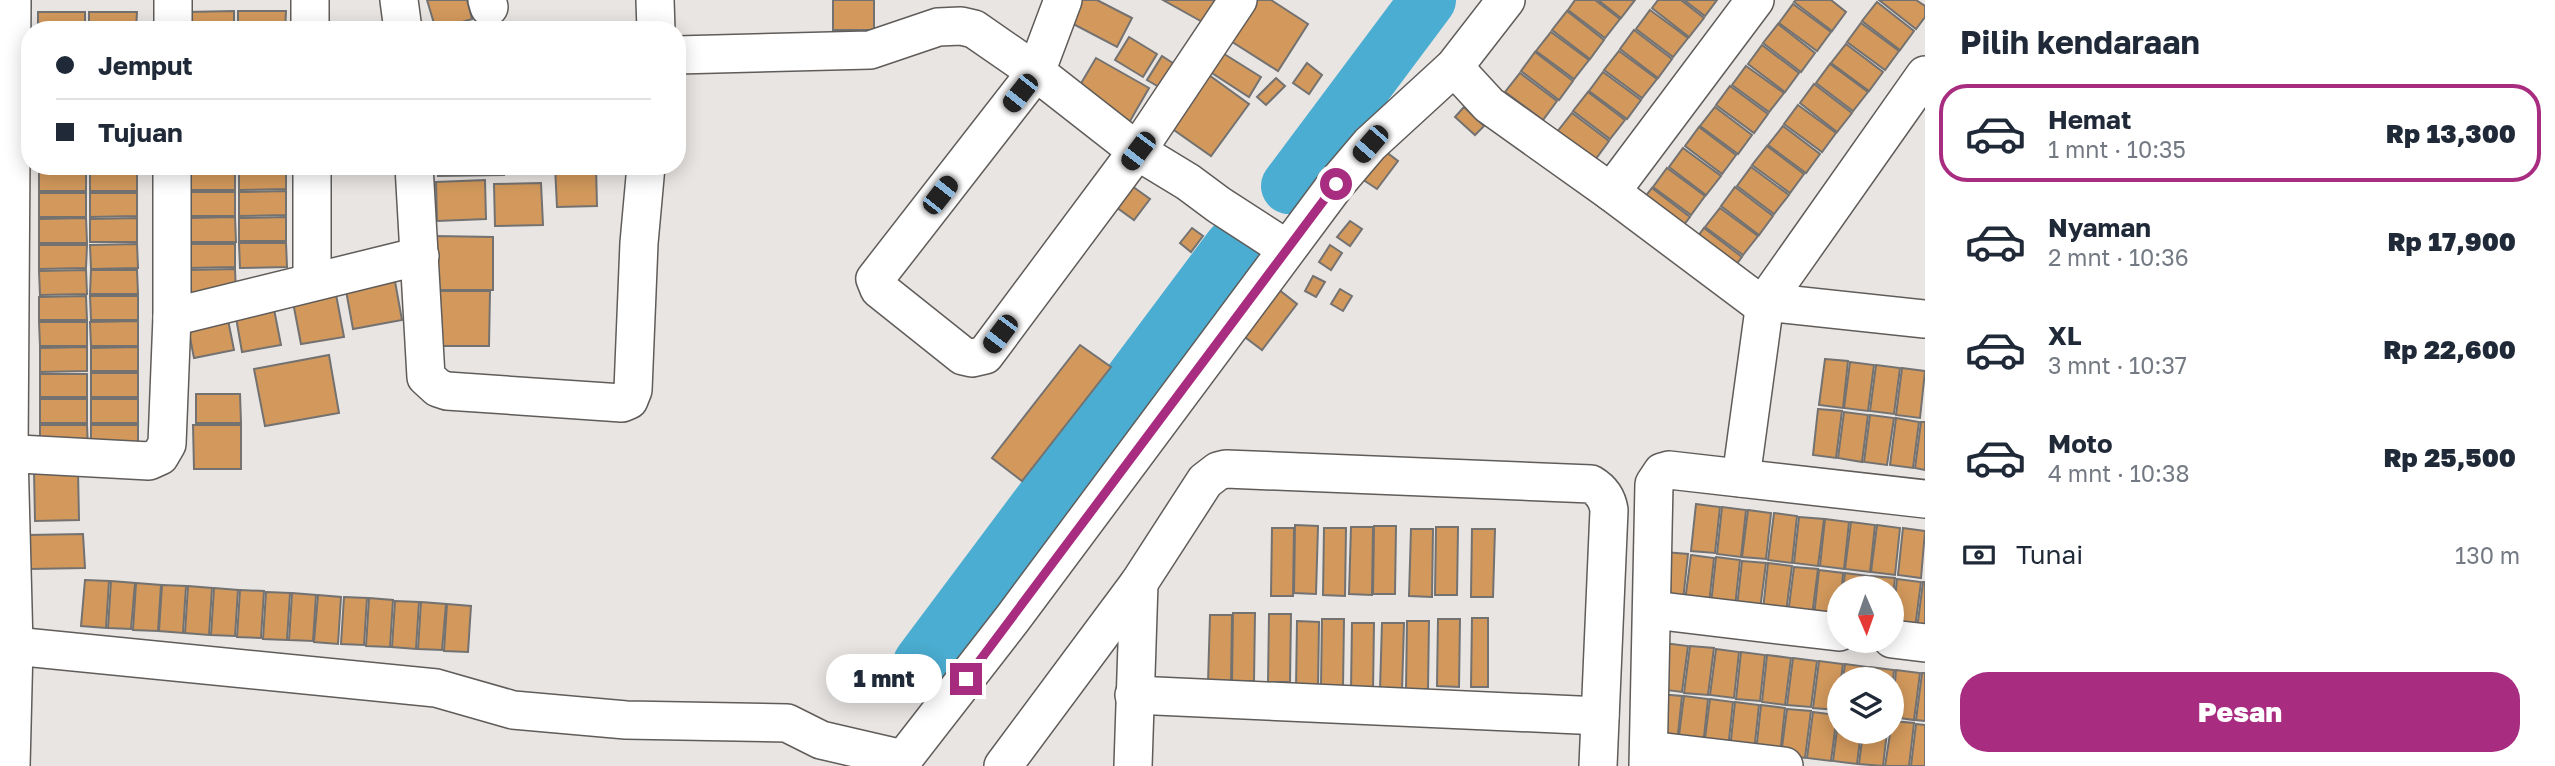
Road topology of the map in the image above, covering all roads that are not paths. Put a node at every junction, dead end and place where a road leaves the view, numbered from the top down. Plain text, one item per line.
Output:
1 (12, 0) edge
2 (173, 0) edge
3 (310, 0) edge
4 (399, 0) edge
5 (655, 0) edge
6 (1063, 0) edge
7 (1238, 0) edge
8 (1506, 0) edge
9 (1755, 0) edge
10 (173, 21) edge
11 (310, 21) edge
12 (402, 21) edge
13 (656, 21) edge
14 (686, 55) edge
15 (1454, 67) junction
16 (1035, 72) junction
17 (1925, 75) edge
18 (1138, 151) junction
19 (172, 175) edge
20 (312, 175) edge
21 (414, 175) edge
22 (645, 175) edge
23 (1611, 192) junction
24 (1284, 247) junction
25 (419, 256) junction
26 (312, 280) junction
27 (1764, 304) junction
28 (172, 317) junction
29 (1925, 319) edge
30 (5, 453) edge
31 (1741, 478) junction
32 (1925, 499) edge
33 (1139, 583) junction
34 (1653, 610) junction
35 (1827, 631) edge
36 (1904, 640) edge
37 (1925, 643) edge
38 (14, 646) junction
39 (1134, 695) junction
40 (1600, 716) junction
41 (1648, 758) edge
42 (899, 761) edge
43 (12, 766) edge
44 (1003, 766) edge
45 (1133, 766) edge
46 (1598, 766) edge
47 (1784, 766) edge

1 - 30 street
2 - 10 street
3 - 11 street
4 - 12 street
5 - 13 street
6 - 16 street
7 - 18 street
8 - 15 street
9 - 23 street
14 - 16 street
15 - 23 street
15 - 24 street
16 - 18 street
16 - 18 street
17 - 27 street
18 - 24 street
19 - 28 street
20 - 26 street
21 - 25 street
22 - 25 street
23 - 27 street
24 - 42 street
25 - 26 street
26 - 28 street
27 - 29 street
27 - 31 street
28 - 30 street
30 - 38 street
31 - 32 street
31 - 34 street
33 - 39 street
33 - 40 street
33 - 44 street
34 - 35 street
34 - 41 street
36 - 37 street
38 - 42 street
38 - 43 street
39 - 40 street
39 - 45 street
40 - 46 street
41 - 47 street

